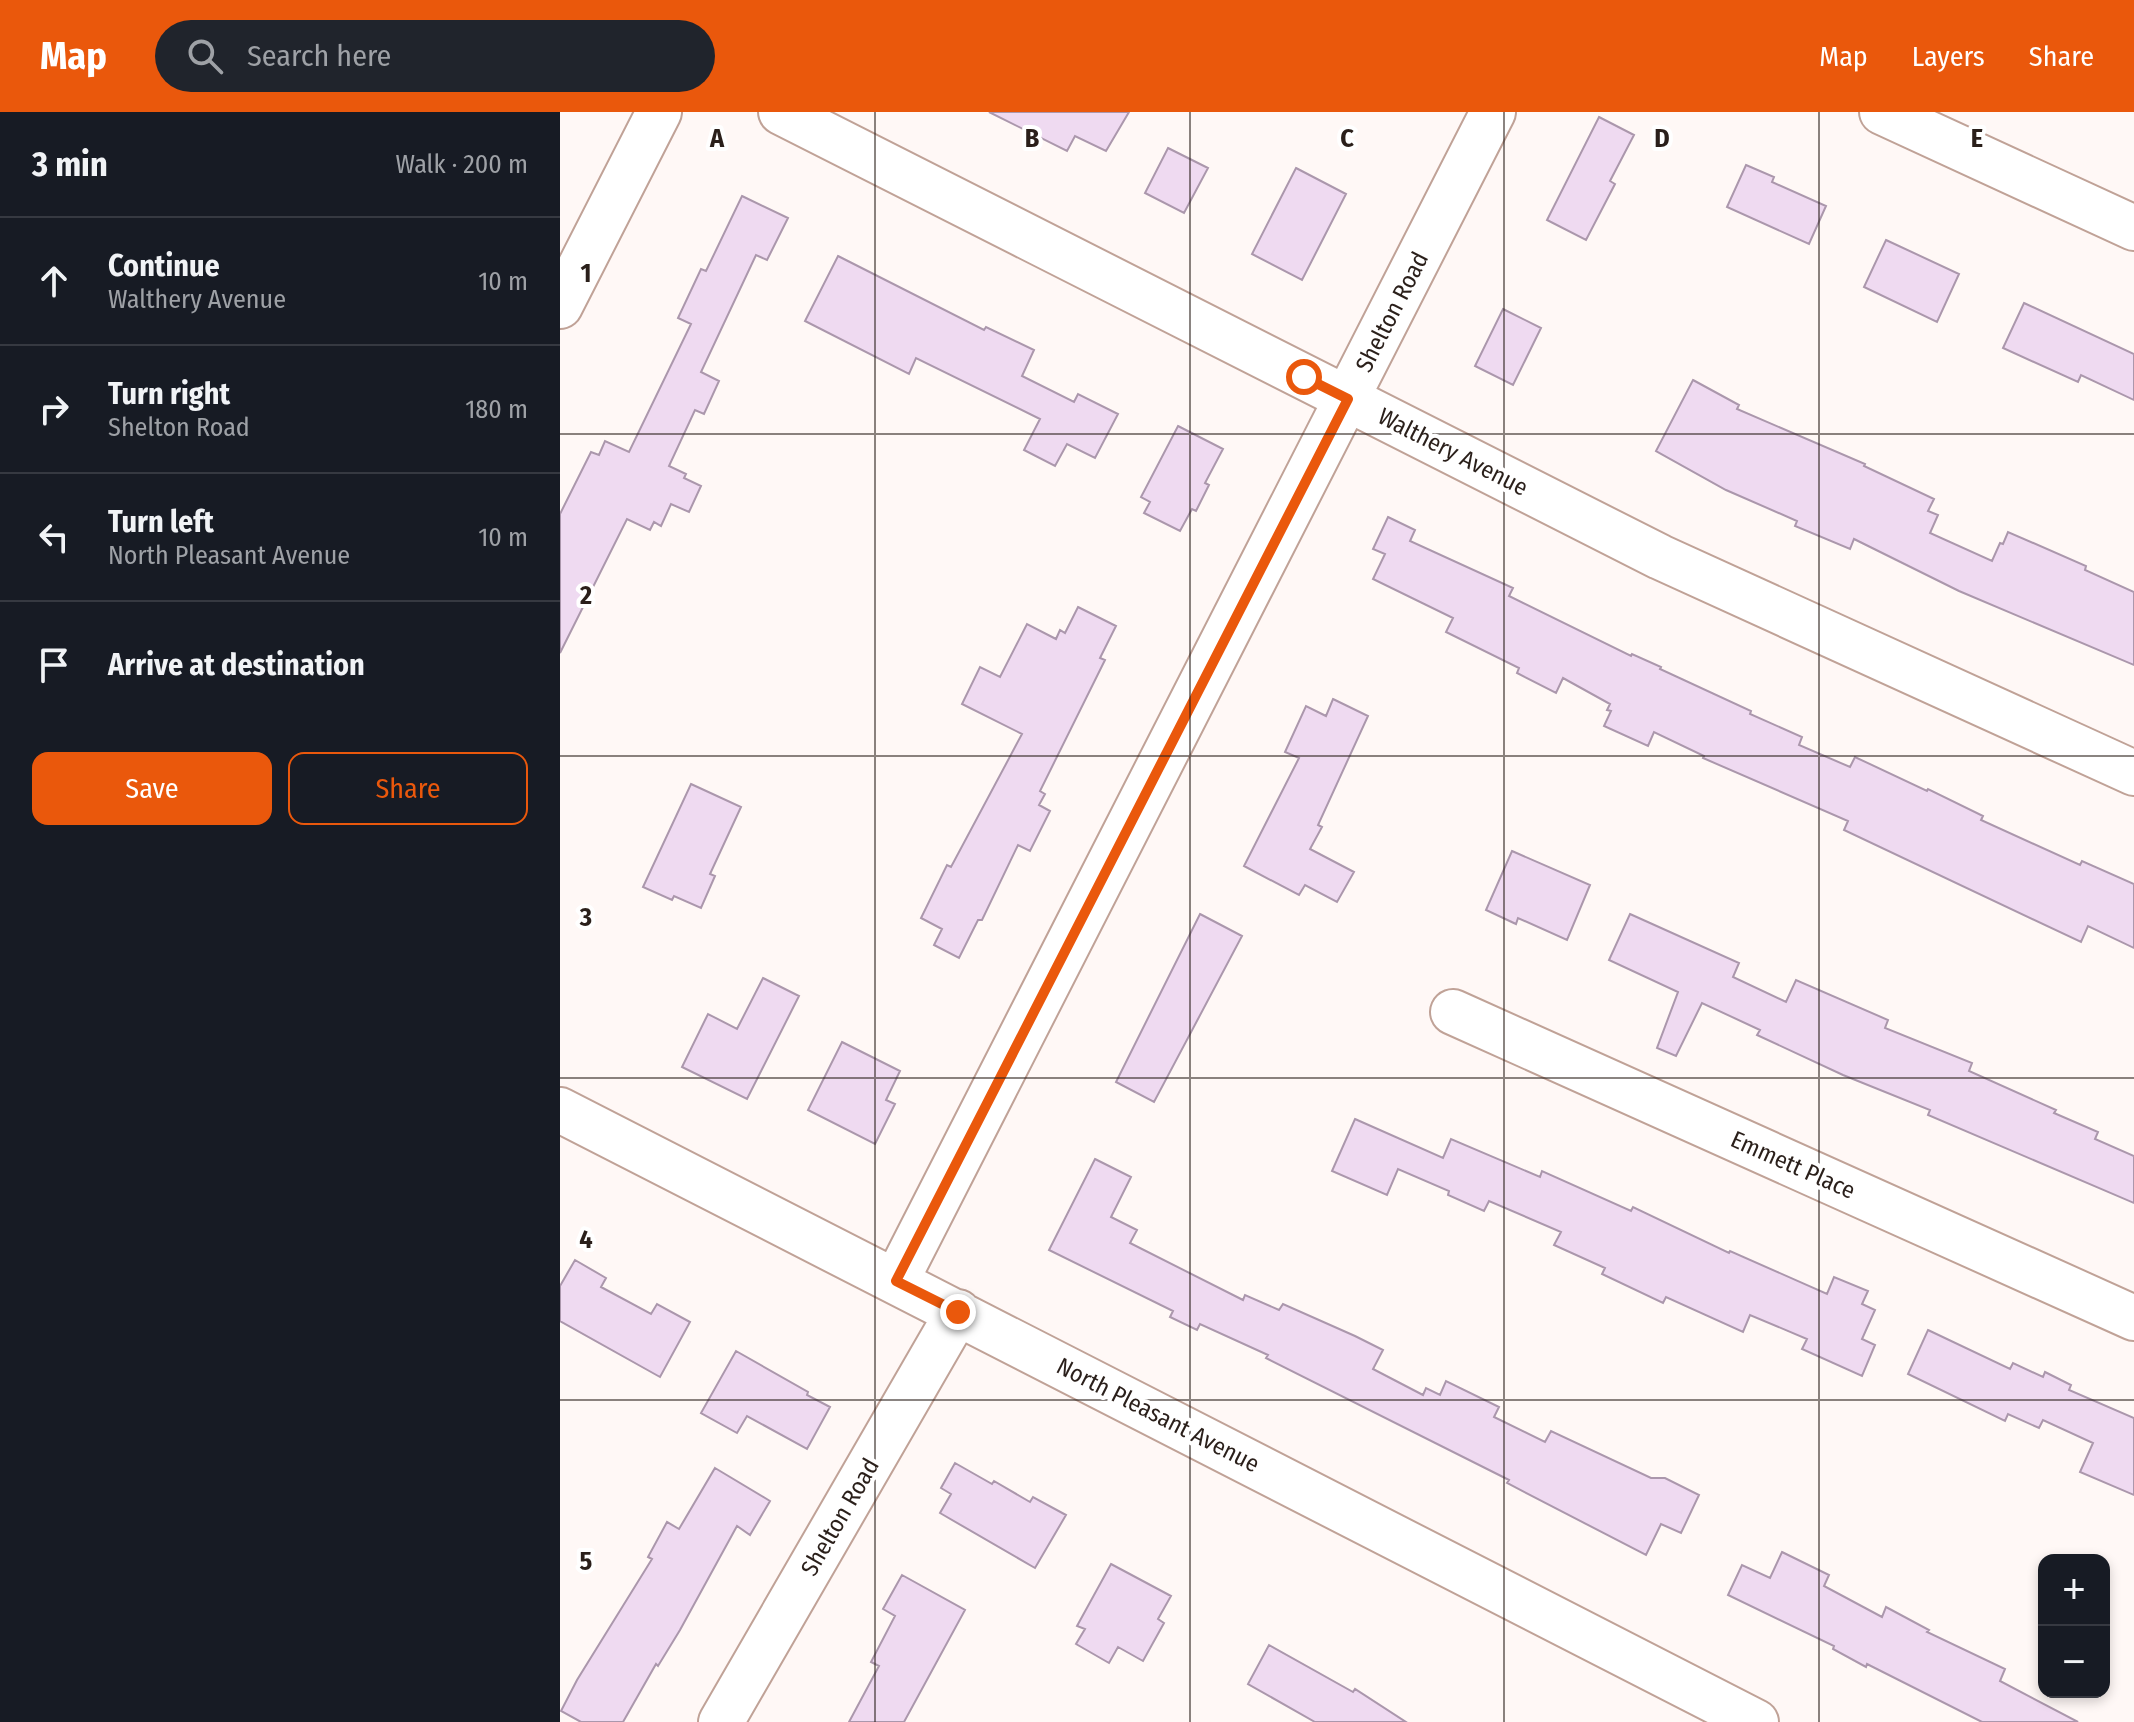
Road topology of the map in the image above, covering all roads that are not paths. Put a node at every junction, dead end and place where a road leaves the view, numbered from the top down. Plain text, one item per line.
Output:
1 (659, 112) edge
2 (781, 112) edge
3 (1493, 112) edge
4 (1882, 112) edge
5 (2134, 228) edge
6 (560, 306) edge
7 (1348, 399) junction
8 (2134, 773) edge
9 (1453, 1012) dead end
10 (560, 1110) edge
11 (896, 1281) junction
12 (958, 1312) junction
13 (2134, 1318) edge
14 (721, 1722) edge
15 (1756, 1722) edge

1 - 6 street
2 - 7 street, Walthery Avenue
3 - 7 street, Shelton Road
4 - 5 street
7 - 8 street, Walthery Avenue
7 - 11 street, Shelton Road
9 - 13 street, Emmett Place
10 - 11 street, North Pleasant Avenue
11 - 12 street, North Pleasant Avenue
12 - 14 street, Shelton Road
12 - 15 street, North Pleasant Avenue

